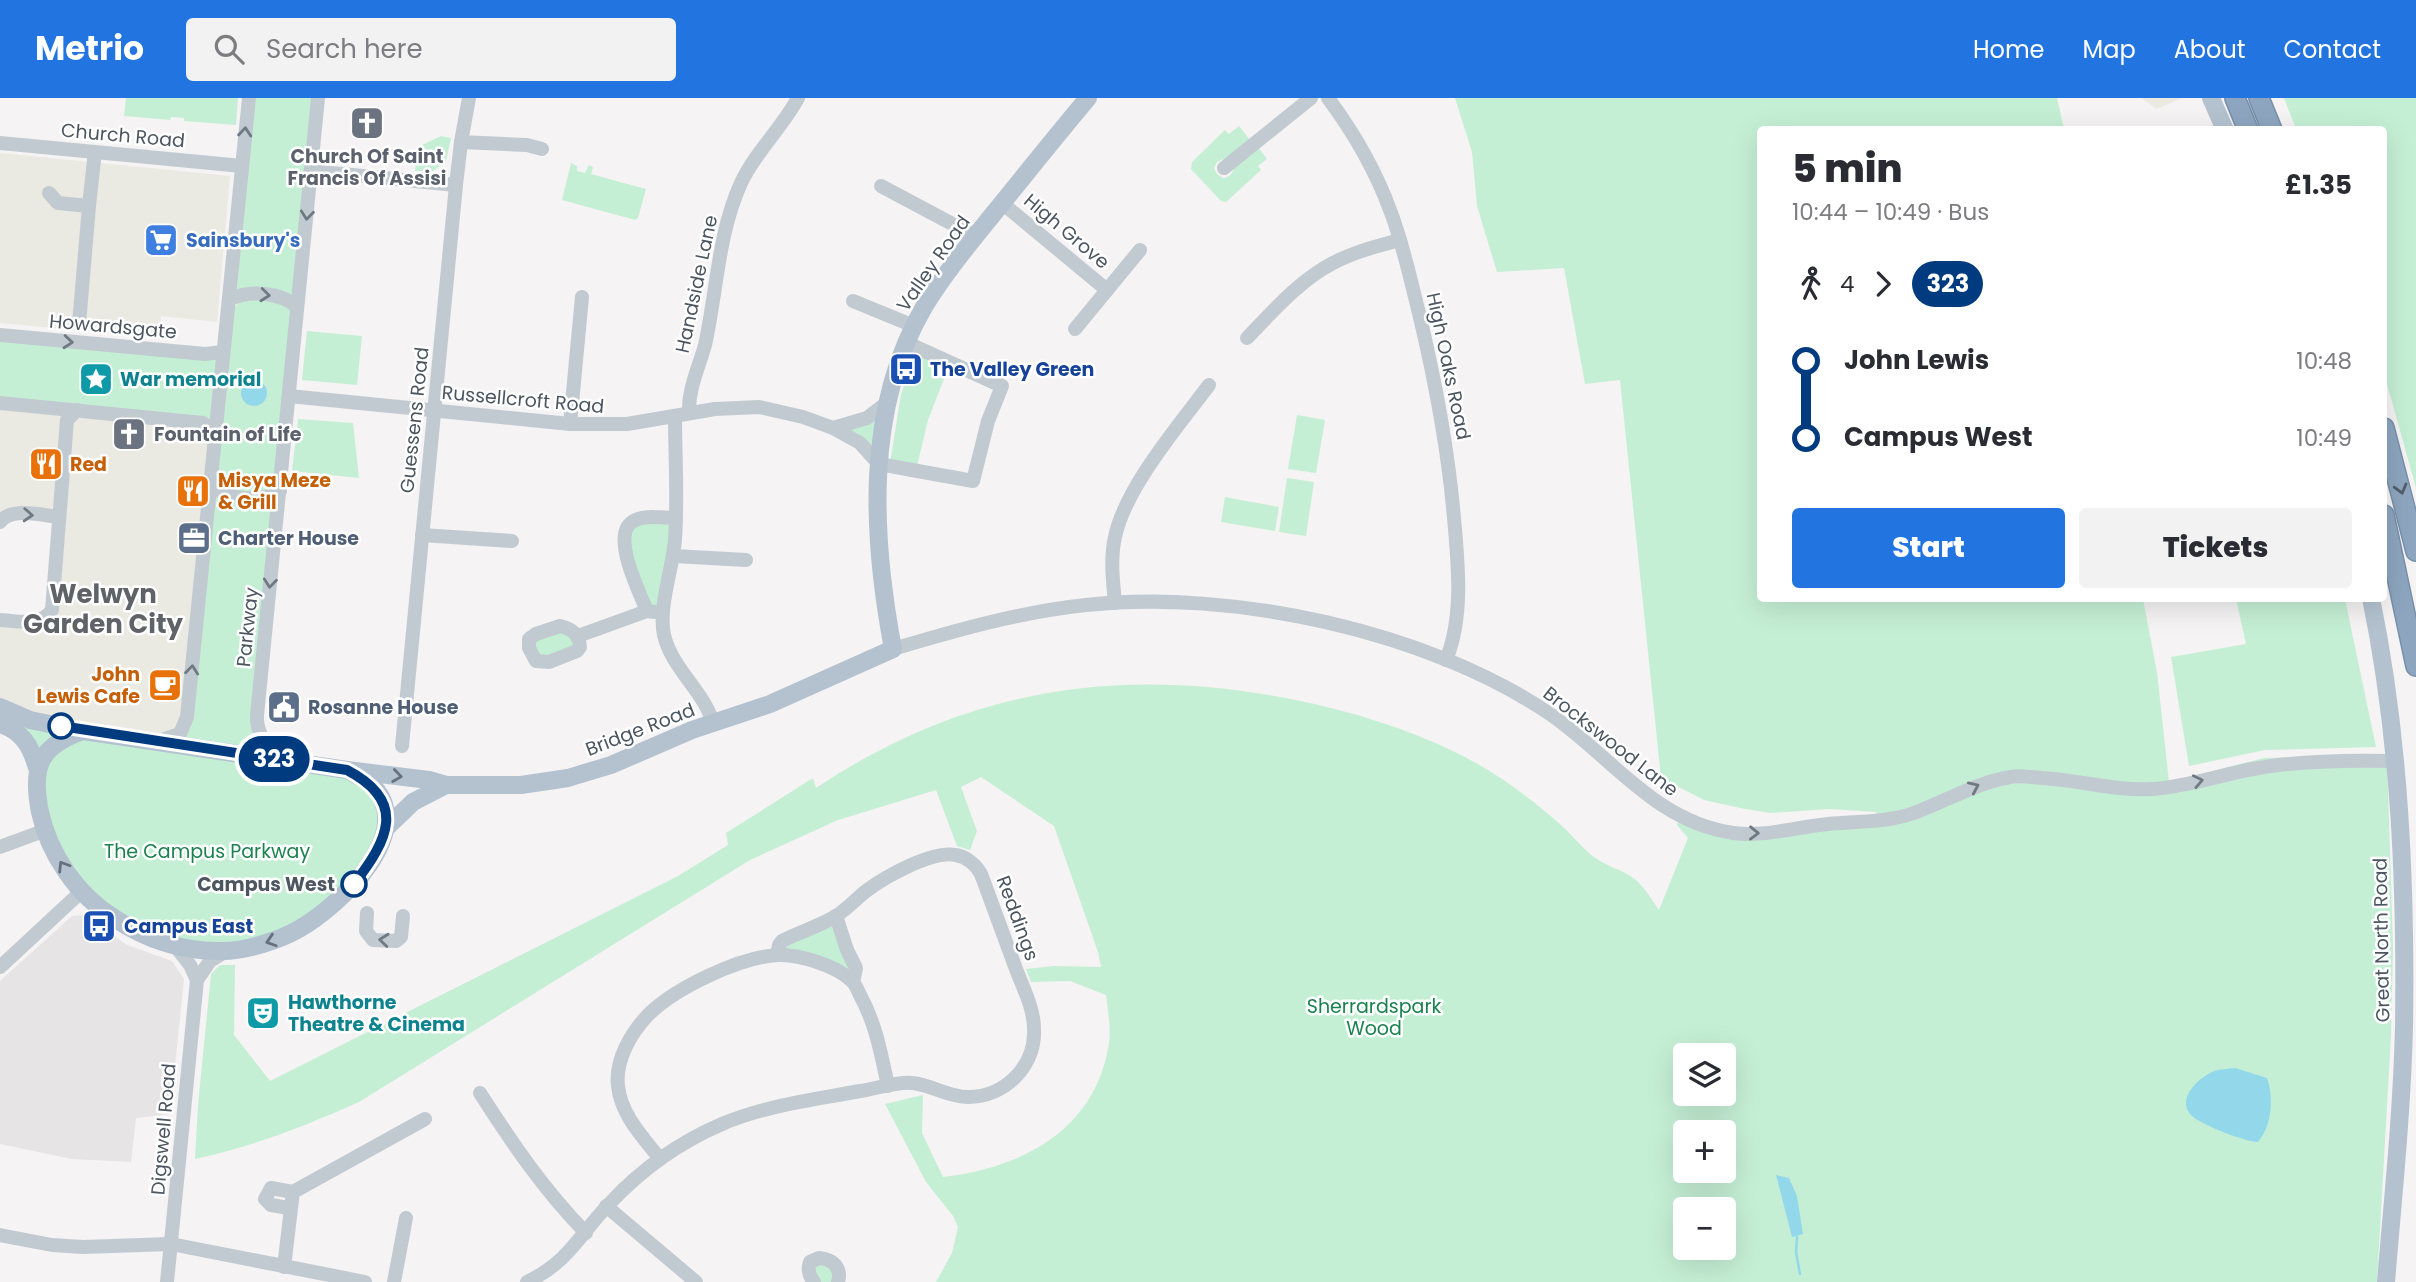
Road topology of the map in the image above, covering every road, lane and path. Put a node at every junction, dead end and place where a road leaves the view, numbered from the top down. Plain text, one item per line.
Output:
1 (249, 98) edge
2 (318, 98) edge
3 (469, 98) edge
4 (798, 98) edge
5 (1088, 98) edge
6 (1311, 98) edge
7 (1328, 98) edge
8 (2211, 98) edge
9 (2235, 98) edge
10 (2259, 98) edge
11 (2223, 126) edge
12 (2246, 126) edge
13 (2270, 126) edge
14 (461, 142) junction
15 (0, 143) edge
16 (542, 149) dead end
17 (94, 160) dead end
18 (242, 166) junction
19 (1224, 168) dead end
20 (312, 171) junction
21 (456, 185) junction
22 (881, 186) dead end
23 (49, 193) dead end
24 (1002, 203) junction
25 (89, 206) junction
26 (975, 236) junction
27 (1400, 240) junction
28 (1140, 250) dead end
29 (1107, 290) junction
30 (582, 297) dead end
31 (230, 299) junction
32 (853, 301) dead end
33 (297, 307) junction
34 (79, 324) dead end
35 (1075, 330) dead end
36 (911, 334) junction
37 (0, 335) edge
38 (1247, 338) dead end
39 (223, 352) junction
40 (1209, 385) dead end
41 (289, 396) junction
42 (889, 401) junction
43 (0, 403) edge
44 (77, 410) junction
45 (434, 411) junction
46 (682, 414) junction
47 (569, 425) junction
48 (833, 428) junction
49 (215, 432) junction
50 (2387, 440) edge
51 (879, 464) junction
52 (210, 486) junction
53 (280, 491) junction
54 (58, 517) junction
55 (676, 518) junction
56 (0, 522) edge
57 (2387, 529) edge
58 (422, 535) junction
59 (512, 541) dead end
60 (2416, 551) edge
61 (674, 556) junction
62 (746, 560) dead end
63 (2372, 602) edge
64 (1115, 603) junction
65 (646, 611) junction
66 (663, 614) junction
67 (0, 620) edge
68 (578, 636) dead end
69 (894, 649) junction
70 (1446, 660) junction
71 (2416, 666) edge
72 (0, 707) edge
73 (713, 723) junction
74 (0, 724) edge
75 (83, 731) junction
76 (154, 742) junction
77 (402, 746) dead end
78 (280, 760) junction
79 (2395, 761) junction
80 (37, 768) junction
81 (347, 770) junction
82 (446, 785) junction
83 (386, 828) junction
84 (46, 830) junction
85 (0, 847) edge
86 (82, 891) junction
87 (368, 913) dead end
88 (403, 916) dead end
89 (836, 916) junction
90 (176, 947) junction
91 (226, 951) junction
92 (777, 956) junction
93 (0, 967) edge
94 (197, 981) junction
95 (853, 982) junction
96 (888, 1086) junction
97 (480, 1093) dead end
98 (425, 1119) dead end
99 (660, 1159) junction
100 (293, 1192) junction
101 (606, 1206) junction
102 (289, 1208) junction
103 (406, 1218) dead end
104 (586, 1233) junction
105 (0, 1235) edge
106 (171, 1244) junction
107 (285, 1266) junction
108 (555, 1266) junction
109 (167, 1282) edge
110 (365, 1282) edge
111 (394, 1282) edge
112 (527, 1282) edge
113 (548, 1282) edge
114 (696, 1282) edge
115 (814, 1282) edge
116 (838, 1282) edge
117 (2386, 1282) edge

18 -> 1 street
2 - 20 street, Parkway
3 - 14 street, Guessens Road
4 - 46 street, Handside Lane
5 - 24 main road, Valley Road
6 - 19 street
7 - 27 street, High Oaks Road
8 - 11 main road
9 - 12 highway
10 - 13 highway
14 - 16 street
14 - 21 street, Guessens Road
15 - 18 street, Church Road
17 - 25 street
18 - 31 street
20 - 21 street
20 -> 33 street, Parkway
21 - 45 street, Guessens Road
22 - 26 street
23 - 25 street
24 - 26 main road, Valley Road
24 - 29 street, High Grove
25 - 34 street
26 - 36 main road, Valley Road
27 - 38 street
27 - 70 street, High Oaks Road
28 - 29 street, High Grove
29 - 35 street, High Grove
30 - 47 street
31 -> 33 street
31 - 39 street
32 - 36 street
33 - 41 street, Parkway
36 - 42 main road, Valley Road
36 - 51 street
37 -> 39 street, Howardsgate
39 - 49 street
40 - 64 street
41 - 45 street, Russellcroft Road
41 - 53 street, Parkway
42 - 48 street
42 - 51 main road, Valley Road
43 - 44 street
44 - 49 street
44 - 54 street
45 - 47 street, Russellcroft Road
45 - 58 street, Guessens Road
46 - 47 street, Russellcroft Road
46 - 48 street, Russellcroft Road
46 - 55 street, Handside Lane
48 - 51 street, Russellcroft Road
49 - 52 street
50 -> 60 highway
51 - 69 main road, Valley Road
52 - 53 street
76 -> 52 street
53 -> 78 street, Parkway
56 -> 54 street
54 - 67 street
55 - 61 street, Handside Lane
55 - 65 street
57 - 71 highway
58 - 59 street
58 - 77 street, Guessens Road
61 - 62 street
61 - 66 street, Handside Lane
63 - 79 main road, Great North Road
64 - 69 street, Brockswood Lane
64 - 70 street, Brockswood Lane
65 - 66 street
65 - 68 street
66 - 73 street, Handside Lane
69 - 73 main road, Bridge Road
70 -> 79 street, Brockswood Lane
72 - 75 main road, Bridge Road
73 - 82 main road, Bridge Road
74 - 80 main road
75 - 76 main road, Bridge Road
75 - 80 main road
76 - 78 main road, Bridge Road
78 - 81 main road, Bridge Road
79 - 117 main road, Great North Road
80 - 84 main road
81 -> 82 main road, Bridge Road
81 - 83 main road
82 - 83 main road
83 -> 91 main road
84 - 85 street
86 -> 84 main road
86 - 90 main road
86 - 93 street
88 -> 87 street
89 - 92 street, Reddings
89 - 95 street
89 - 96 street, Reddings
90 - 91 main road
90 - 94 street
91 - 94 street
92 - 95 street
92 - 99 street
94 - 106 street, Digswell Road
95 - 96 street
96 - 99 street, Reddings
97 - 104 street
98 - 100 street
99 - 101 street, Reddings
100 - 102 street
100 - 102 street
101 - 104 street, Reddings
101 - 114 street
102 - 107 street
103 - 111 street
104 - 108 street, Reddings
105 - 106 street
106 - 107 street
106 - 109 street, Digswell Road
107 - 110 street
108 - 112 street
108 - 113 street
115 - 116 street

